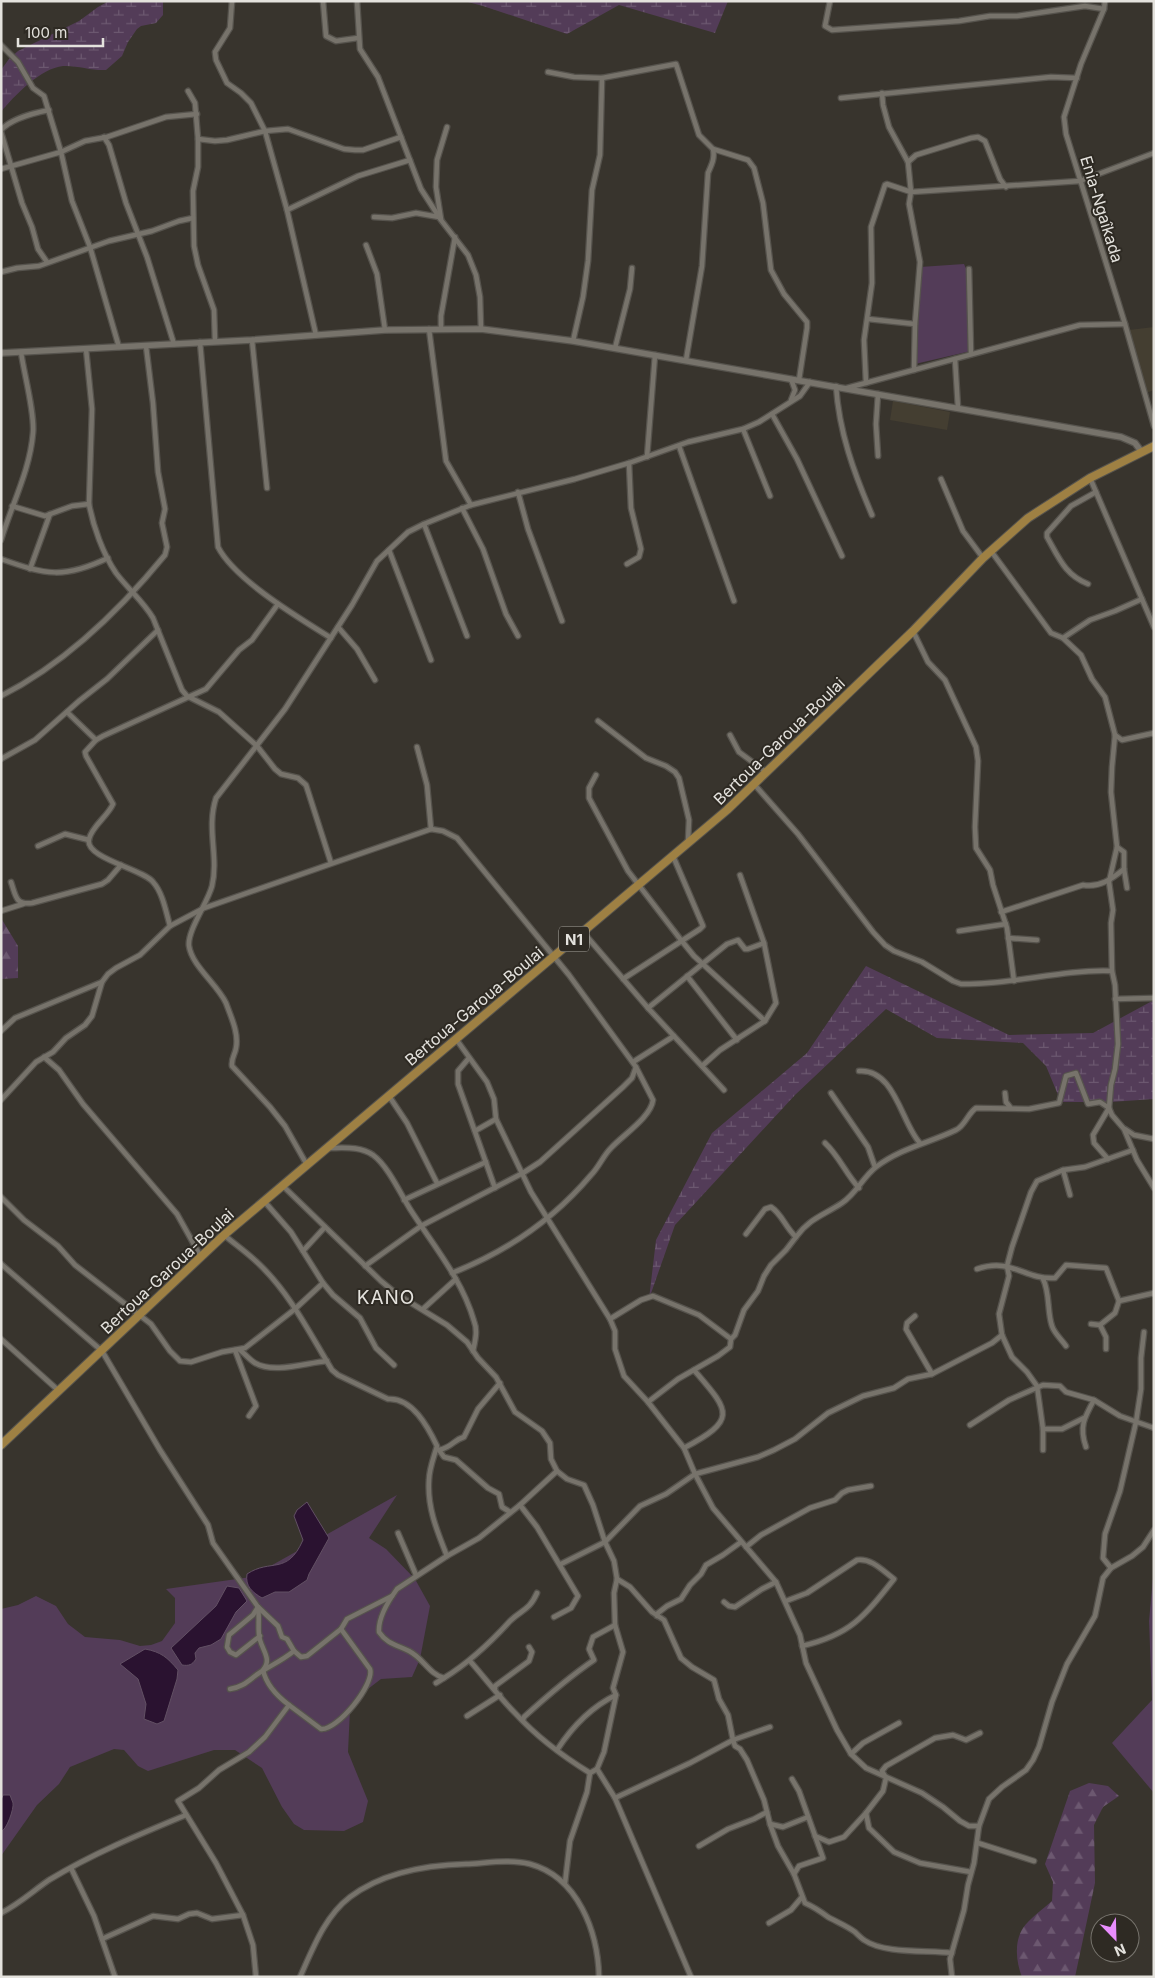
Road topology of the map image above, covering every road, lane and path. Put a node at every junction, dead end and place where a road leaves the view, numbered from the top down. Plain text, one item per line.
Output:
1 (232, 1) edge
2 (323, 1) edge
3 (357, 1) edge
4 (830, 1) edge
5 (1105, 1) edge
6 (1104, 9) junction
7 (358, 38) junction
8 (1, 45) edge
9 (548, 72) dead end
10 (602, 78) junction
11 (1077, 78) junction
12 (188, 91) dead end
13 (882, 94) junction
14 (841, 98) dead end
15 (49, 110) junction
16 (197, 114) junction
17 (447, 127) dead end
18 (1, 131) edge
19 (265, 131) junction
20 (104, 137) junction
21 (401, 137) junction
22 (198, 139) junction
23 (713, 148) junction
24 (61, 152) junction
25 (1154, 152) edge
26 (410, 160) junction
27 (908, 162) junction
28 (12, 167) junction
29 (1, 169) edge
30 (1080, 181) junction
31 (1006, 187) junction
32 (911, 192) junction
33 (287, 210) junction
34 (374, 217) dead end
35 (193, 218) junction
36 (440, 219) junction
37 (137, 233) junction
38 (455, 237) junction
39 (366, 245) dead end
40 (90, 247) junction
41 (47, 262) junction
42 (632, 268) dead end
43 (969, 269) dead end
44 (1, 272) edge
45 (868, 319) junction
46 (914, 324) junction
47 (1125, 324) junction
48 (429, 329) junction
49 (441, 329) junction
50 (481, 329) junction
51 (384, 330) junction
52 (316, 335) junction
53 (252, 340) junction
54 (215, 341) junction
55 (573, 341) junction
56 (200, 342) junction
57 (174, 344) junction
58 (146, 346) junction
59 (120, 347) junction
60 (615, 348) junction
61 (86, 349) junction
62 (21, 352) junction
63 (1, 353) edge
64 (970, 354) junction
65 (655, 355) junction
66 (955, 359) junction
67 (686, 360) junction
68 (914, 370) junction
69 (791, 378) junction
70 (799, 380) junction
71 (810, 382) junction
72 (866, 383) junction
73 (836, 386) junction
74 (846, 388) junction
75 (878, 394) junction
76 (790, 401) junction
77 (958, 408) junction
78 (772, 414) junction
79 (1154, 426) edge
80 (743, 430) junction
81 (679, 446) junction
82 (1154, 446) edge
83 (1141, 451) junction
84 (878, 456) dead end
85 (647, 457) junction
86 (629, 463) junction
87 (1090, 478) junction
88 (941, 479) dead end
89 (267, 488) dead end
90 (518, 492) junction
91 (1096, 492) junction
92 (770, 496) dead end
93 (89, 504) junction
94 (471, 505) junction
95 (12, 506) junction
96 (462, 508) junction
97 (50, 514) junction
98 (872, 515) dead end
99 (424, 524) junction
100 (1, 540) edge
101 (389, 550) junction
102 (991, 551) junction
103 (842, 556) dead end
104 (108, 558) junction
105 (983, 558) junction
106 (1, 559) edge
107 (628, 564) dead end
108 (30, 569) junction
109 (1088, 584) dead end
110 (133, 593) junction
111 (1142, 598) junction
112 (734, 601) dead end
113 (278, 604) junction
114 (562, 621) dead end
115 (338, 626) junction
116 (1154, 627) edge
117 (158, 630) junction
118 (913, 631) junction
119 (467, 636) dead end
120 (518, 636) dead end
121 (331, 638) junction
122 (1063, 638) junction
123 (431, 660) dead end
124 (375, 680) dead end
125 (1, 696) edge
126 (187, 696) junction
127 (67, 712) junction
128 (598, 721) dead end
129 (1154, 733) edge
130 (730, 735) dead end
131 (1116, 735) junction
132 (96, 740) junction
133 (257, 746) junction
134 (417, 747) dead end
135 (1, 759) edge
136 (766, 772) junction
137 (596, 775) dead end
138 (754, 784) junction
139 (431, 829) junction
140 (88, 840) junction
141 (688, 843) junction
142 (38, 846) dead end
143 (1117, 846) junction
144 (673, 856) junction
145 (331, 863) junction
146 (121, 865) junction
147 (1124, 869) junction
148 (740, 875) dead end
149 (11, 882) dead end
150 (1109, 882) junction
151 (638, 885) junction
152 (1127, 888) dead end
153 (23, 904) junction
154 (204, 908) junction
155 (1, 911) edge
156 (1001, 912) junction
157 (1006, 924) junction
158 (170, 926) junction
159 (960, 931) dead end
160 (582, 932) junction
161 (1008, 938) junction
162 (681, 940) junction
163 (1037, 940) dead end
164 (764, 943) junction
165 (553, 957) junction
166 (703, 963) junction
167 (1112, 971) junction
168 (687, 976) junction
169 (623, 979) junction
170 (1014, 981) junction
171 (102, 982) junction
172 (1154, 998) edge
173 (1115, 999) junction
174 (648, 1008) junction
175 (765, 1021) junction
176 (1, 1031) edge
177 (674, 1036) junction
178 (456, 1039) junction
179 (736, 1040) junction
180 (44, 1057) junction
181 (469, 1058) junction
182 (633, 1062) junction
183 (702, 1066) junction
184 (636, 1067) junction
185 (859, 1071) dead end
186 (724, 1090) dead end
187 (831, 1093) dead end
188 (1005, 1093) dead end
189 (388, 1096) junction
190 (1, 1100) edge
191 (1010, 1107) junction
192 (1109, 1108) junction
193 (496, 1119) junction
194 (1124, 1128) junction
195 (475, 1131) junction
196 (1154, 1139) edge
197 (825, 1143) dead end
198 (920, 1143) junction
199 (327, 1148) junction
200 (1133, 1150) junction
201 (1108, 1159) junction
202 (486, 1162) junction
203 (307, 1165) junction
204 (875, 1167) junction
205 (1063, 1170) junction
206 (523, 1173) junction
207 (437, 1184) junction
208 (283, 1186) junction
209 (496, 1188) junction
210 (859, 1188) junction
211 (1154, 1188) edge
212 (1070, 1194) dead end
213 (1, 1197) edge
214 (404, 1200) junction
215 (264, 1201) junction
216 (547, 1219) junction
217 (421, 1226) junction
218 (325, 1227) junction
219 (746, 1234) dead end
220 (224, 1235) junction
221 (796, 1237) junction
222 (303, 1251) junction
223 (201, 1257) junction
224 (1, 1264) edge
225 (365, 1266) junction
226 (1007, 1266) junction
227 (977, 1269) dead end
228 (452, 1273) junction
229 (456, 1279) junction
230 (1043, 1279) junction
231 (323, 1283) junction
232 (1154, 1293) edge
233 (1119, 1301) junction
234 (295, 1309) junction
235 (423, 1309) junction
236 (138, 1316) junction
237 (915, 1316) dead end
238 (610, 1319) junction
239 (1091, 1324) dead end
240 (1100, 1325) junction
241 (1144, 1332) dead end
242 (1002, 1335) junction
243 (1, 1339) edge
244 (730, 1339) junction
245 (1066, 1346) dead end
246 (1106, 1349) dead end
247 (102, 1350) junction
248 (238, 1350) junction
249 (474, 1351) junction
250 (327, 1361) junction
251 (394, 1365) dead end
252 (694, 1370) junction
253 (932, 1374) junction
254 (500, 1383) junction
255 (1037, 1386) junction
256 (59, 1391) junction
257 (1094, 1400) junction
258 (648, 1402) junction
259 (249, 1416) dead end
260 (1084, 1418) junction
261 (1136, 1422) junction
262 (970, 1425) dead end
263 (1154, 1428) edge
264 (1043, 1429) junction
265 (1, 1445) edge
266 (1086, 1447) dead end
267 (684, 1448) junction
268 (1043, 1450) dead end
269 (556, 1471) junction
270 (695, 1474) junction
271 (871, 1486) dead end
272 (520, 1505) junction
273 (510, 1512) junction
274 (1154, 1530) edge
275 (398, 1533) dead end
276 (605, 1542) junction
277 (741, 1542) junction
278 (746, 1547) junction
279 (447, 1556) junction
280 (561, 1564) junction
281 (1110, 1568) junction
282 (416, 1575) junction
283 (617, 1578) junction
284 (776, 1582) junction
285 (537, 1594) dead end
286 (392, 1596) junction
287 (724, 1602) dead end
288 (786, 1602) junction
289 (258, 1607) junction
290 (657, 1616) junction
291 (554, 1618) dead end
292 (615, 1625) junction
293 (341, 1629) junction
294 (260, 1636) junction
295 (802, 1646) junction
296 (529, 1647) dead end
297 (294, 1651) junction
298 (470, 1661) junction
299 (263, 1670) junction
300 (444, 1678) junction
301 (436, 1683) dead end
302 (230, 1689) dead end
303 (495, 1689) junction
304 (500, 1695) junction
305 (616, 1695) junction
306 (289, 1705) junction
307 (467, 1716) dead end
308 (523, 1720) junction
309 (898, 1723) dead end
310 (770, 1727) dead end
311 (980, 1733) dead end
312 (733, 1740) junction
313 (558, 1750) junction
314 (851, 1754) junction
315 (597, 1769) junction
316 (590, 1773) junction
317 (886, 1778) junction
318 (792, 1779) dead end
319 (614, 1798) junction
320 (767, 1812) junction
321 (866, 1813) junction
322 (186, 1814) junction
323 (808, 1818) junction
324 (770, 1824) junction
325 (979, 1826) junction
326 (815, 1836) junction
327 (978, 1843) junction
328 (699, 1846) dead end
329 (1034, 1861) dead end
330 (72, 1868) junction
331 (972, 1872) junction
332 (794, 1874) junction
333 (565, 1883) junction
334 (802, 1898) junction
335 (1, 1913) edge
336 (243, 1915) junction
337 (769, 1923) dead end
338 (102, 1939) junction
339 (952, 1953) junction
340 (115, 1977) edge
341 (256, 1977) edge
342 (300, 1977) edge
343 (599, 1977) edge
344 (690, 1977) edge
345 (952, 1977) edge

1 - 19 street
2 - 7 street
3 - 7 street
4 - 6 street
5 - 6 street, Enia-Ngaîkada
6 - 11 street, Enia-Ngaîkada
7 - 21 street
8 - 15 street
9 - 10 street
10 - 23 street
10 - 55 street
11 - 13 street
11 - 30 street, Enia-Ngaîkada
12 - 16 street
13 - 14 street
13 - 27 street
15 - 18 street
15 - 24 street
16 - 20 street
16 - 22 street
17 - 36 street
18 - 28 street
19 - 21 street
19 - 22 street
19 - 33 street
20 - 24 street
20 - 37 street
21 - 26 street
22 - 35 street
23 - 67 street
23 - 70 street
24 - 28 street
24 - 40 street
25 - 30 street
26 - 33 street
26 - 36 street
27 - 31 street
27 - 32 street
28 - 29 street
28 - 41 street
30 - 31 street
30 - 47 street, Enia-Ngaîkada
31 - 32 street
32 - 45 street
32 - 46 street
33 - 52 street
34 - 36 street
35 - 37 street
35 - 54 street
36 - 38 street
37 - 40 street
37 - 57 street
38 - 49 street
38 - 50 street
39 - 51 street
40 - 41 street
40 - 59 street
41 - 44 street
42 - 60 street
43 - 64 street
45 - 46 street
45 - 72 street
46 - 68 street
47 - 64 street
47 - 79 street, Enia-Ngaîkada
48 - 49 street
48 - 51 street
48 - 94 street
49 - 50 street
50 - 55 street
51 - 52 street
52 - 53 street
53 - 54 street
53 - 89 street
54 - 56 street
55 - 60 street
56 - 57 street
56 - 113 street
57 - 58 street
58 - 59 street
58 - 110 street
59 - 61 street
60 - 65 street
61 - 62 street
61 - 93 street
62 - 63 street
62 - 95 street
64 - 66 street
65 - 67 street
65 - 85 street
66 - 68 street
66 - 77 street
67 - 69 street
68 - 72 street
69 - 70 street
69 - 76 street
70 - 71 street
71 - 73 street
71 - 76 street
72 - 74 street
73 - 74 street
73 - 98 street
74 - 75 street
75 - 77 street
75 - 84 street
76 - 78 street
77 - 83 street
78 - 80 street
78 - 103 street
80 - 81 street
80 - 92 street
81 - 85 street
81 - 112 street
82 - 83 highway, Bertoua-Garoua-Boulai / N1
83 - 87 highway, Bertoua-Garoua-Boulai / N1
85 - 86 street
86 - 90 street
86 - 107 street
87 - 91 street
87 - 102 highway, Bertoua-Garoua-Boulai / N1
88 - 105 street
90 - 94 street
90 - 114 street
91 - 109 street
91 - 111 street
93 - 97 street
93 - 104 street
94 - 96 street
95 - 97 street
95 - 100 street
96 - 99 street
96 - 120 street
97 - 108 street
99 - 101 street
99 - 119 street
101 - 115 street
101 - 123 street
102 - 105 highway, Bertoua-Garoua-Boulai / N1
102 - 122 street
104 - 108 street
104 - 110 street
105 - 118 highway, Bertoua-Garoua-Boulai / N1
106 - 108 street
110 - 117 street
110 - 125 street
111 - 116 street
111 - 122 street
113 - 121 street
113 - 126 street
115 - 121 street
115 - 124 street
117 - 126 street
117 - 127 street
118 - 136 highway, Bertoua-Garoua-Boulai / N1
118 - 156 street
121 - 133 street
122 - 131 street
126 - 132 street
126 - 133 street
127 - 132 street
127 - 135 street
128 - 141 street
129 - 131 street
130 - 136 street
131 - 143 street
132 - 140 street
133 - 145 street
133 - 154 street
134 - 139 street
136 - 138 highway, Bertoua-Garoua-Boulai / N1
137 - 151 street
138 - 141 highway, Bertoua-Garoua-Boulai / N1
138 - 170 street
139 - 145 street
139 - 165 street
140 - 142 street
140 - 146 street
141 - 144 highway, Bertoua-Garoua-Boulai / N1
143 - 147 street
143 - 150 street
144 - 151 highway, Bertoua-Garoua-Boulai / N1
144 - 162 street
145 - 154 street
146 - 153 street
146 - 158 street
147 - 150 street
147 - 152 street
148 - 164 street
149 - 153 street
150 - 156 street
150 - 167 street
151 - 160 highway, Bertoua-Garoua-Boulai / N1
151 - 162 street
153 - 155 street
154 - 158 street
154 - 203 street
156 - 157 street
157 - 159 street
157 - 161 street
158 - 171 street
160 - 165 highway, Bertoua-Garoua-Boulai / N1
160 - 169 street
161 - 163 street
161 - 170 street
162 - 166 street
162 - 169 street
164 - 166 street
164 - 175 street
165 - 178 highway, Bertoua-Garoua-Boulai / N1
165 - 182 street
166 - 168 street
166 - 175 street
167 - 170 street
167 - 173 street
168 - 174 street
168 - 179 street
169 - 174 street
171 - 176 street
171 - 180 street
172 - 173 street
173 - 192 street
174 - 177 street
175 - 179 street
177 - 182 street
177 - 183 street
178 - 181 street
178 - 189 highway, Bertoua-Garoua-Boulai / N1
179 - 183 street
180 - 190 street
180 - 223 street
181 - 193 street
181 - 195 street
182 - 184 street
183 - 186 street
184 - 206 street
184 - 216 street
185 - 198 street
187 - 204 street
188 - 191 street
189 - 199 highway, Bertoua-Garoua-Boulai / N1
189 - 207 street
191 - 192 street
191 - 198 street
192 - 194 street
192 - 201 street
193 - 195 street
193 - 206 street
194 - 196 street
194 - 200 street
195 - 202 street
197 - 210 street
198 - 204 street
199 - 203 highway, Bertoua-Garoua-Boulai / N1
199 - 214 street
200 - 201 street
200 - 211 street
201 - 205 street
202 - 207 street
202 - 209 street
203 - 208 highway, Bertoua-Garoua-Boulai / N1
204 - 210 street
205 - 212 street
205 - 226 street
206 - 209 street
206 - 216 street
207 - 214 street
208 - 215 highway, Bertoua-Garoua-Boulai / N1
208 - 218 street
209 - 217 street
210 - 221 street
213 - 236 street
214 - 217 street
215 - 220 highway, Bertoua-Garoua-Boulai / N1
215 - 222 street
216 - 228 street
216 - 238 street
217 - 225 street
217 - 228 street
218 - 222 street
218 - 225 street
219 - 221 street
220 - 223 highway, Bertoua-Garoua-Boulai / N1
220 - 234 street
221 - 244 street
222 - 231 street
223 - 236 highway, Bertoua-Garoua-Boulai / N1
224 - 247 street
225 - 235 street
226 - 227 street
226 - 230 street
226 - 242 street
228 - 229 street
229 - 235 street
229 - 249 street
230 - 233 street
230 - 245 street
231 - 234 street
231 - 251 street
232 - 233 street
233 - 240 street
234 - 248 street
234 - 250 street
235 - 249 street
236 - 247 highway, Bertoua-Garoua-Boulai / N1
236 - 248 street
237 - 253 street
238 - 244 street
238 - 258 street
239 - 240 street
240 - 246 street
241 - 261 street
242 - 253 street
242 - 255 street
243 - 256 street
244 - 252 street
247 - 256 highway, Bertoua-Garoua-Boulai / N1
247 - 289 street
248 - 250 street
248 - 259 street
249 - 254 street
250 - 279 street
252 - 258 street
252 - 267 street
253 - 270 street
254 - 269 street
254 - 273 street
255 - 257 street
255 - 262 street
255 - 264 street
256 - 265 highway, Bertoua-Garoua-Boulai / N1
257 - 260 street
257 - 261 street
258 - 267 street
260 - 264 street
260 - 266 street
261 - 263 street
261 - 281 street
264 - 268 street
267 - 270 street
269 - 272 street
269 - 276 street
270 - 276 street
270 - 277 street
271 - 278 street
272 - 273 street
272 - 280 street
273 - 279 street
274 - 281 street
275 - 282 street
276 - 280 street
276 - 283 street
277 - 278 street
277 - 290 street
278 - 284 street
279 - 282 street
280 - 291 street
281 - 325 street
282 - 286 street
283 - 290 street
283 - 292 street
284 - 287 street
284 - 288 street
285 - 298 street
286 - 293 street
286 - 300 street
288 - 295 street
288 - 295 street
289 - 294 street
289 - 294 street
289 - 297 street
290 - 312 street
292 - 305 street
292 - 308 street
293 - 297 street
293 - 306 street
294 - 299 street
295 - 314 street
296 - 303 street
297 - 299 street
298 - 300 street
298 - 303 street
299 - 302 street
299 - 306 street
300 - 301 street
303 - 304 street
304 - 307 street
304 - 308 street
305 - 313 street
305 - 315 street
306 - 322 street
308 - 313 street
309 - 314 street
310 - 312 street
311 - 317 street
312 - 319 street
312 - 320 street
313 - 316 street
314 - 317 street
315 - 316 street
315 - 319 street
316 - 333 street
317 - 321 street
317 - 325 street
318 - 323 street
319 - 344 street
320 - 324 street
320 - 328 street
321 - 326 street
321 - 331 street
322 - 330 street
322 - 336 street
323 - 324 street
323 - 326 street
324 - 332 street
325 - 327 street
326 - 332 street
327 - 329 street
327 - 331 street
330 - 335 street
330 - 338 street
331 - 339 street
332 - 334 street
333 - 342 street
333 - 343 street
334 - 337 street
334 - 339 street
336 - 338 street
336 - 341 street
338 - 340 street
339 - 345 street

